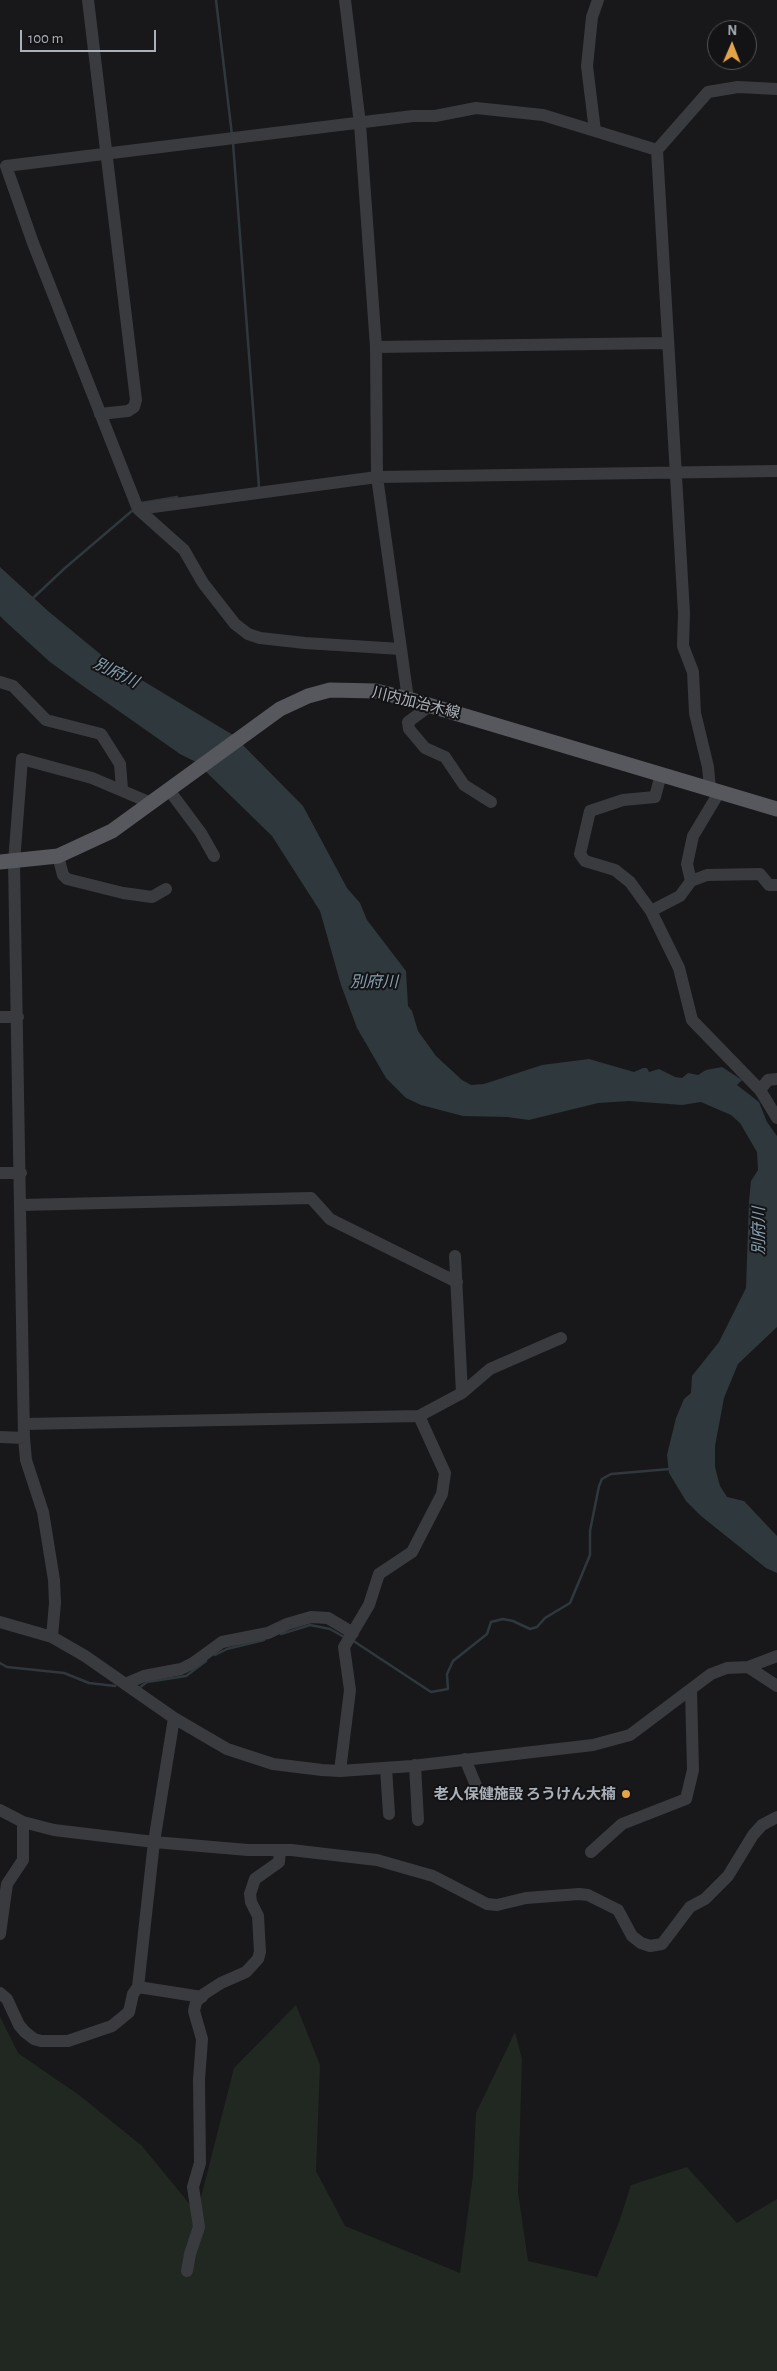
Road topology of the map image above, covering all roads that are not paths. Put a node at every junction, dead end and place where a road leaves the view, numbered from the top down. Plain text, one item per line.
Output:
1 (88, 0) edge
2 (345, 0) edge
3 (598, 0) edge
4 (777, 89) edge
5 (360, 124) junction
6 (595, 132) junction
7 (656, 150) junction
8 (107, 154) junction
9 (668, 343) junction
10 (376, 347) junction
11 (100, 414) junction
12 (777, 471) edge
13 (674, 473) junction
14 (377, 477) junction
15 (138, 509) junction
16 (401, 650) junction
17 (0, 682) edge
18 (408, 698) junction
19 (431, 705) junction
20 (661, 774) junction
21 (122, 790) junction
22 (169, 790) junction
23 (715, 790) junction
24 (491, 802) dead end
25 (151, 803) junction
26 (777, 808) edge
27 (58, 856) junction
28 (214, 856) dead end
29 (7, 862) edge
30 (691, 881) junction
31 (777, 885) edge
32 (166, 889) dead end
33 (651, 910) junction
34 (0, 1017) edge
35 (18, 1017) junction
36 (777, 1079) edge
37 (760, 1090) junction
38 (777, 1118) edge
39 (0, 1173) edge
40 (21, 1173) junction
41 (21, 1205) junction
42 (455, 1256) dead end
43 (457, 1282) junction
44 (562, 1338) dead end
45 (462, 1393) junction
46 (419, 1416) junction
47 (25, 1424) junction
48 (0, 1437) edge
49 (24, 1438) junction
50 (0, 1622) edge
51 (52, 1637) junction
52 (349, 1639) junction
53 (777, 1656) edge
54 (748, 1667) junction
55 (125, 1684) junction
56 (777, 1686) edge
57 (691, 1690) junction
58 (174, 1718) junction
59 (464, 1760) junction
60 (415, 1765) junction
61 (386, 1768) junction
62 (340, 1771) junction
63 (477, 1788) dead end
64 (0, 1810) edge
65 (389, 1814) dead end
66 (777, 1817) edge
67 (418, 1820) dead end
68 (23, 1822) junction
69 (154, 1842) junction
70 (280, 1850) junction
71 (592, 1852) dead end
72 (0, 1934) edge
73 (138, 1987) junction
74 (0, 1993) edge
75 (202, 1997) junction
76 (187, 2271) dead end

1 - 8 street
2 - 5 street
3 - 6 street
4 - 7 street
5 - 6 street
5 - 8 street
5 - 10 street
6 - 7 street
7 - 9 street
8 - 11 street
8 - 11 street
9 - 10 street
9 - 13 street
10 - 14 street
11 - 15 street
12 - 13 street
13 - 14 street
13 - 23 street
14 - 15 street
14 - 16 street
15 - 16 street
16 - 18 street
17 - 21 street
18 - 19 main road, 川内加治木線
18 - 22 main road, 川内加治木線
19 - 20 main road, 川内加治木線
19 - 24 street
20 - 23 main road, 川内加治木線
20 - 33 street
21 - 25 street
21 - 29 street
22 - 25 main road, 川内加治木線
22 - 28 street
23 - 26 main road, 川内加治木線
23 - 30 street
25 - 27 main road, 川内加治木線
27 - 29 main road, 川内加治木線
27 - 32 street
29 - 35 street
30 - 31 street
30 - 33 street
33 - 37 street
34 - 35 street
35 - 40 street
36 - 37 street
37 - 38 street
39 - 40 street
40 - 41 street
41 - 43 street
41 - 47 street
42 - 43 street
43 - 45 street
44 - 45 street
45 - 46 street
46 - 47 street
46 - 52 street
47 - 49 street
48 - 49 street
49 - 51 street
50 - 51 street
51 - 55 street
52 - 55 street
52 - 62 street
53 - 54 street
54 - 56 street
54 - 57 street
55 - 58 street
57 - 59 street
57 - 71 street
58 - 62 street
58 - 69 street
59 - 60 street
59 - 63 street
60 - 61 street
60 - 67 street
61 - 62 street
61 - 65 street
64 - 68 street
66 - 70 street
68 - 69 street
68 - 72 street
69 - 70 street
69 - 73 street
70 - 75 street
73 - 74 street
73 - 75 street
75 - 76 street

